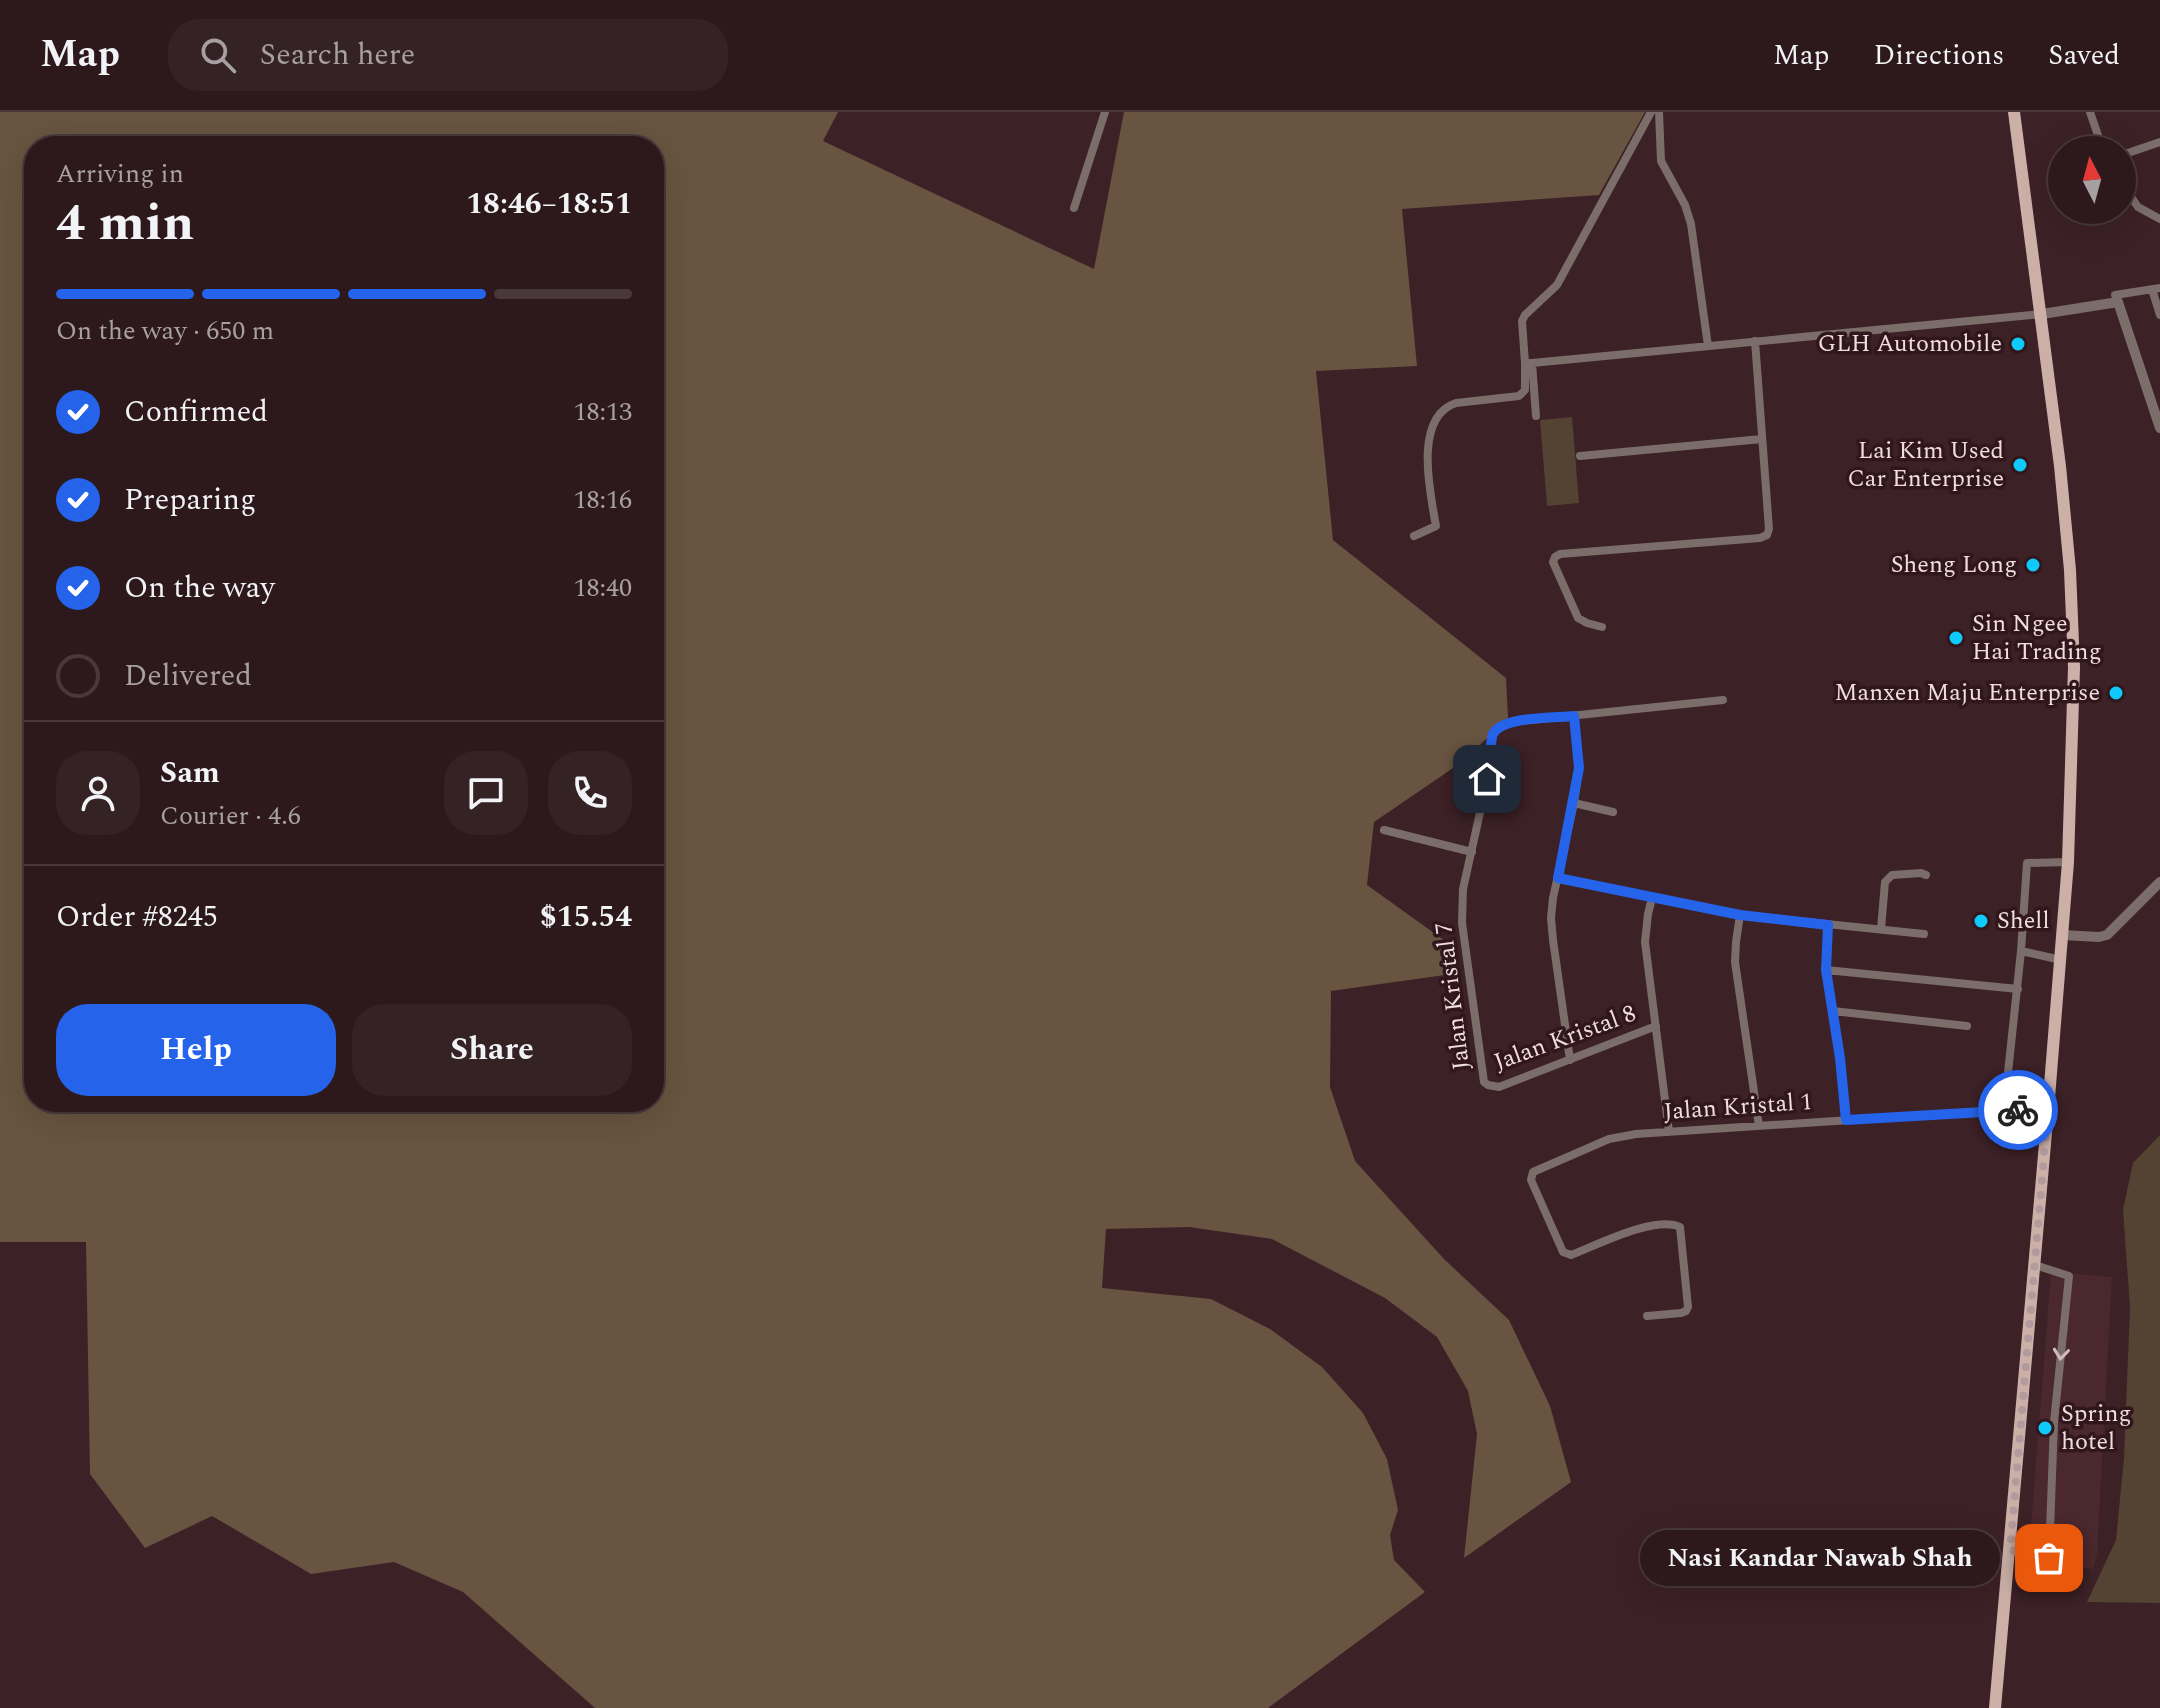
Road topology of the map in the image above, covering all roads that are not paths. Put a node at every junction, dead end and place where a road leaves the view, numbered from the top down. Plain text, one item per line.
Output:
1 (1105, 112) edge
2 (1651, 112) edge
3 (1659, 112) edge
4 (2014, 112) edge
5 (2090, 112) edge
6 (2098, 136) edge
7 (2160, 142) edge
8 (2136, 150) edge
9 (2136, 204) edge
10 (1074, 208) dead end
11 (2160, 219) edge
12 (2156, 288) edge
13 (2115, 295) dead end
14 (2042, 314) junction
15 (2160, 315) edge
16 (1755, 341) junction
17 (1708, 346) junction
18 (1529, 363) junction
19 (1536, 416) dead end
20 (2160, 428) edge
21 (1762, 439) junction
22 (1580, 456) dead end
23 (1414, 536) dead end
24 (1602, 627) dead end
25 (1723, 700) dead end
26 (1574, 716) junction
27 (1574, 803) junction
28 (1613, 812) dead end
29 (1384, 830) dead end
30 (1472, 852) junction
31 (2068, 862) junction
32 (1926, 875) dead end
33 (1558, 878) junction
34 (2160, 882) edge
35 (1652, 898) junction
36 (1740, 915) junction
37 (1828, 925) junction
38 (1881, 929) junction
39 (1924, 934) dead end
40 (2062, 935) junction
41 (2021, 951) junction
42 (2061, 960) junction
43 (1826, 970) junction
44 (2018, 989) junction
45 (1833, 1011) junction
46 (1656, 1026) junction
47 (1967, 1026) dead end
48 (1570, 1060) junction
49 (1488, 1085) joint
50 (2004, 1110) junction
51 (2048, 1110) junction
52 (1846, 1120) junction
53 (1759, 1126) junction
54 (1669, 1132) junction
55 (2035, 1265) junction
56 (1647, 1316) dead end
57 (2010, 1550) junction
58 (1995, 1708) edge

1 - 10 street
2 - 18 street
3 - 17 street
4 - 14 main road
5 - 6 street
7 - 8 street
9 - 11 street
12 - 13 street
12 - 15 street
14 - 16 street
14 - 20 street
14 - 31 main road
16 - 17 street
16 - 21 street
17 - 18 street
18 - 19 street
18 - 23 street
21 - 22 street
21 - 24 street
25 - 26 street
26 - 27 street
26 - 30 street, Jalan Kristal 7
27 - 28 street
27 - 33 street
29 - 30 street
30 - 49 street, Jalan Kristal 7
31 - 40 main road
31 - 41 street
32 - 38 street
33 - 35 street
33 - 48 street
34 - 40 street
35 - 36 street
35 - 46 street
36 - 37 street
36 - 53 street
37 - 38 street
37 - 43 street
38 - 39 street
40 - 42 main road
41 - 42 street
41 - 44 street
42 - 51 main road
43 - 44 street
43 - 45 street
44 - 50 street
45 - 47 street
45 - 52 street
46 - 48 street, Jalan Kristal 8
46 - 54 street
48 - 49 street, Jalan Kristal 8
50 - 51 street, Jalan Kristal 1
50 - 52 street, Jalan Kristal 1
51 - 55 main road
52 - 53 street, Jalan Kristal 1
53 - 54 street, Jalan Kristal 1
54 - 56 street, Jalan Kristal 1
55 - 57 main road
55 -> 57 street
57 - 58 main road

